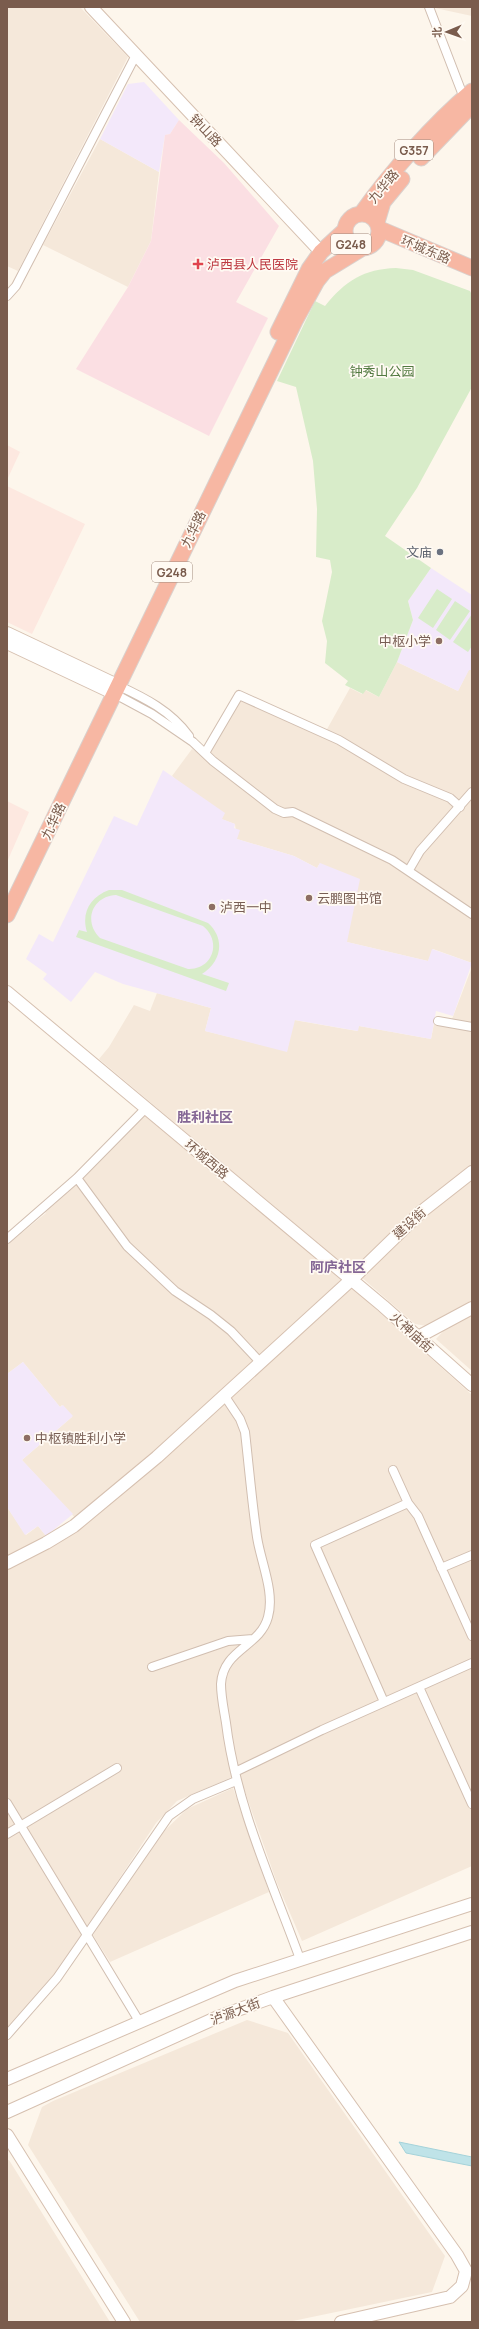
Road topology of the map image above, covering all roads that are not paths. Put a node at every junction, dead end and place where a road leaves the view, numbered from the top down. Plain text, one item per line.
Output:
1 (91, 7) edge
2 (428, 7) edge
3 (136, 55) junction
4 (469, 98) edge
5 (361, 214) junction
6 (378, 226) junction
7 (345, 230) junction
8 (361, 249) junction
9 (321, 252) junction
10 (472, 268) edge
11 (7, 296) edge
12 (7, 633) edge
13 (7, 643) edge
14 (111, 687) junction
15 (205, 753) junction
16 (472, 792) edge
17 (460, 807) junction
18 (409, 870) junction
19 (7, 894) edge
20 (472, 914) edge
21 (7, 915) edge
22 (7, 992) edge
23 (438, 1021) dead end
24 (472, 1027) edge
25 (146, 1108) junction
26 (472, 1172) edge
27 (77, 1178) junction
28 (7, 1239) edge
29 (352, 1279) junction
30 (472, 1308) edge
31 (418, 1337) junction
32 (260, 1362) junction
33 (472, 1385) edge
34 (224, 1395) junction
35 (393, 1470) dead end
36 (408, 1503) junction
37 (472, 1555) edge
38 (7, 1563) edge
39 (441, 1568) junction
40 (472, 1636) edge
41 (253, 1639) junction
42 (472, 1663) edge
43 (152, 1667) dead end
44 (419, 1687) junction
45 (384, 1702) junction
46 (117, 1768) dead end
47 (235, 1772) junction
48 (236, 1781) junction
49 (7, 1803) edge
50 (472, 1804) edge
51 (21, 1826) junction
52 (7, 1834) edge
53 (472, 1904) edge
54 (472, 1932) edge
55 (87, 1934) junction
56 (300, 1959) junction
57 (272, 1996) junction
58 (139, 2021) junction
59 (7, 2036) edge
60 (7, 2079) edge
61 (7, 2112) edge
62 (7, 2135) edge
63 (124, 2322) edge
64 (341, 2322) edge

1 - 3 main road, 钟山路
2 - 4 street
3 - 9 main road, 钟山路
3 - 11 street
4 - 5 highway, 九华路 / G357
4 - 6 highway, 九华路 / G357
5 - 6 highway, 九华路 / G248
5 - 7 highway, 九华路 / G248
6 - 8 highway, 九华路 / G248
6 - 10 highway, 环城东路 / G248
7 - 8 highway, G248
7 - 9 highway, 九华路 / G248
8 - 14 highway, 九华路 / G248
9 - 14 highway, 九华路 / G248
12 - 14 main road
13 - 14 main road
14 - 15 street
14 - 19 highway, 九华路 / G248
14 - 21 highway, 九华路 / G248
15 - 17 street
15 - 18 street
16 - 17 street
17 - 18 street
18 - 20 street
22 - 25 main road, 环城西路
23 - 24 street
25 - 27 street
25 - 29 main road, 环城西路
26 - 29 main road, 建设街
27 - 28 street
27 - 32 street
29 - 31 main road, 火神庙街
29 - 32 main road, 建设街
30 - 31 main road
31 - 33 main road, 火神庙街
32 - 34 main road, 建设街
34 - 38 main road, 建设街
34 - 41 street
35 - 36 street
36 - 39 street
36 - 45 street
37 - 39 street
39 - 40 street
41 - 43 street
41 - 47 street
42 - 44 street
44 - 45 street
44 - 50 street
45 - 47 street
46 - 51 street
47 - 48 street
48 - 55 street
48 - 56 street
49 - 51 street
51 - 52 street
51 - 55 street
53 - 56 main road
54 - 57 main road, 泸源大街
55 - 58 street
55 - 59 street
56 - 58 main road
57 - 61 main road, 泸源大街
57 - 64 main road
58 - 60 main road
62 - 63 main road

